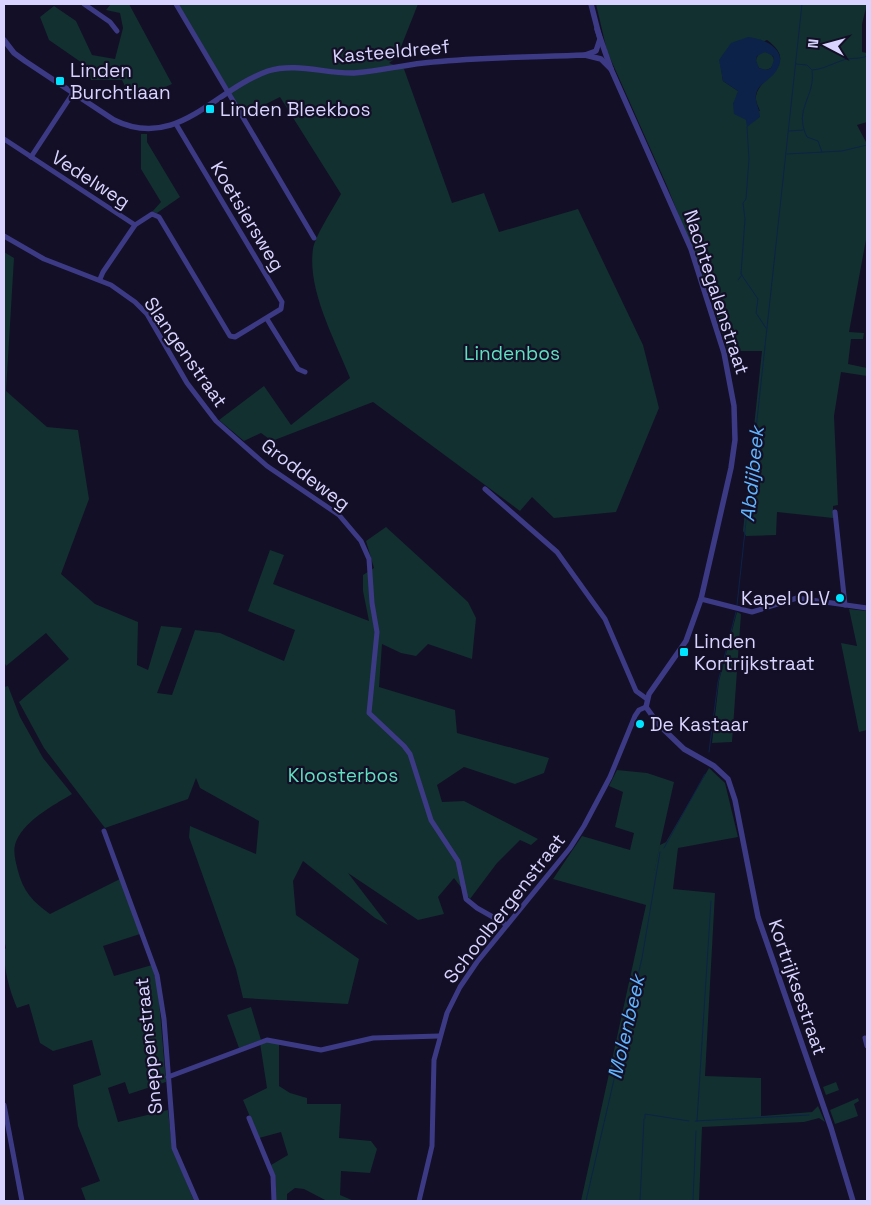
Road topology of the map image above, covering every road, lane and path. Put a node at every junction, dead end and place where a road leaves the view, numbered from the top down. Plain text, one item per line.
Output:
1 (84, 4) edge
2 (176, 4) edge
3 (591, 4) edge
4 (117, 31) dead end
5 (4, 40) edge
6 (599, 49) junction
7 (585, 55) junction
8 (601, 57) junction
9 (73, 93) junction
10 (228, 93) junction
11 (176, 124) junction
12 (4, 139) edge
13 (31, 157) junction
14 (135, 225) junction
15 (4, 236) edge
16 (314, 238) dead end
17 (100, 280) junction
18 (267, 319) junction
19 (305, 372) dead end
20 (234, 437) joint
21 (485, 489) dead end
22 (835, 512) dead end
23 (701, 599) junction
24 (845, 605) junction
25 (867, 608) edge
26 (647, 699) junction
27 (646, 707) junction
28 (104, 831) dead end
29 (507, 925) junction
30 (439, 1036) junction
31 (865, 1038) dead end
32 (867, 1046) edge
33 (168, 1077) junction
34 (4, 1105) edge
35 (249, 1118) dead end
36 (22, 1201) edge
37 (197, 1201) edge
38 (274, 1201) edge
39 (419, 1201) edge
40 (853, 1201) edge

1 - 4 street
2 - 10 street
3 - 6 street, Nachtegalenstraat
5 - 9 street, Kasteeldreef
6 - 7 street, Kasteeldreef
6 - 8 street, Nachtegalenstraat
6 - 8 street, Nachtegalenstraat
7 - 8 street, Kasteeldreef
7 - 10 street, Kasteeldreef
8 - 23 street, Nachtegalenstraat
9 - 11 street, Kasteeldreef
9 - 13 street, Vedelweg
10 - 11 street, Kasteeldreef
10 - 16 street
11 - 18 street, Koetsiersweg
12 - 13 street, Vedelweg
13 - 14 street, Vedelweg
14 - 17 street
14 - 18 street, Koetsiersweg
15 - 17 street, Slangenstraat
17 - 20 street, Slangenstraat
18 - 19 street
20 - 29 street, Groddeweg
21 - 26 street
22 - 24 street
23 - 24 street
23 - 26 street, Nachtegalenstraat
24 - 25 street
26 - 27 street
27 - 29 street, Schoolbergenstraat
27 - 40 street, Kortrijksestraat
28 - 33 street, Sneppenstraat
29 - 30 street, Schoolbergenstraat
30 - 33 street
30 - 39 street, Schoolbergenstraat
31 - 32 street
33 - 37 street, Sneppenstraat
34 - 36 street
35 - 38 street

